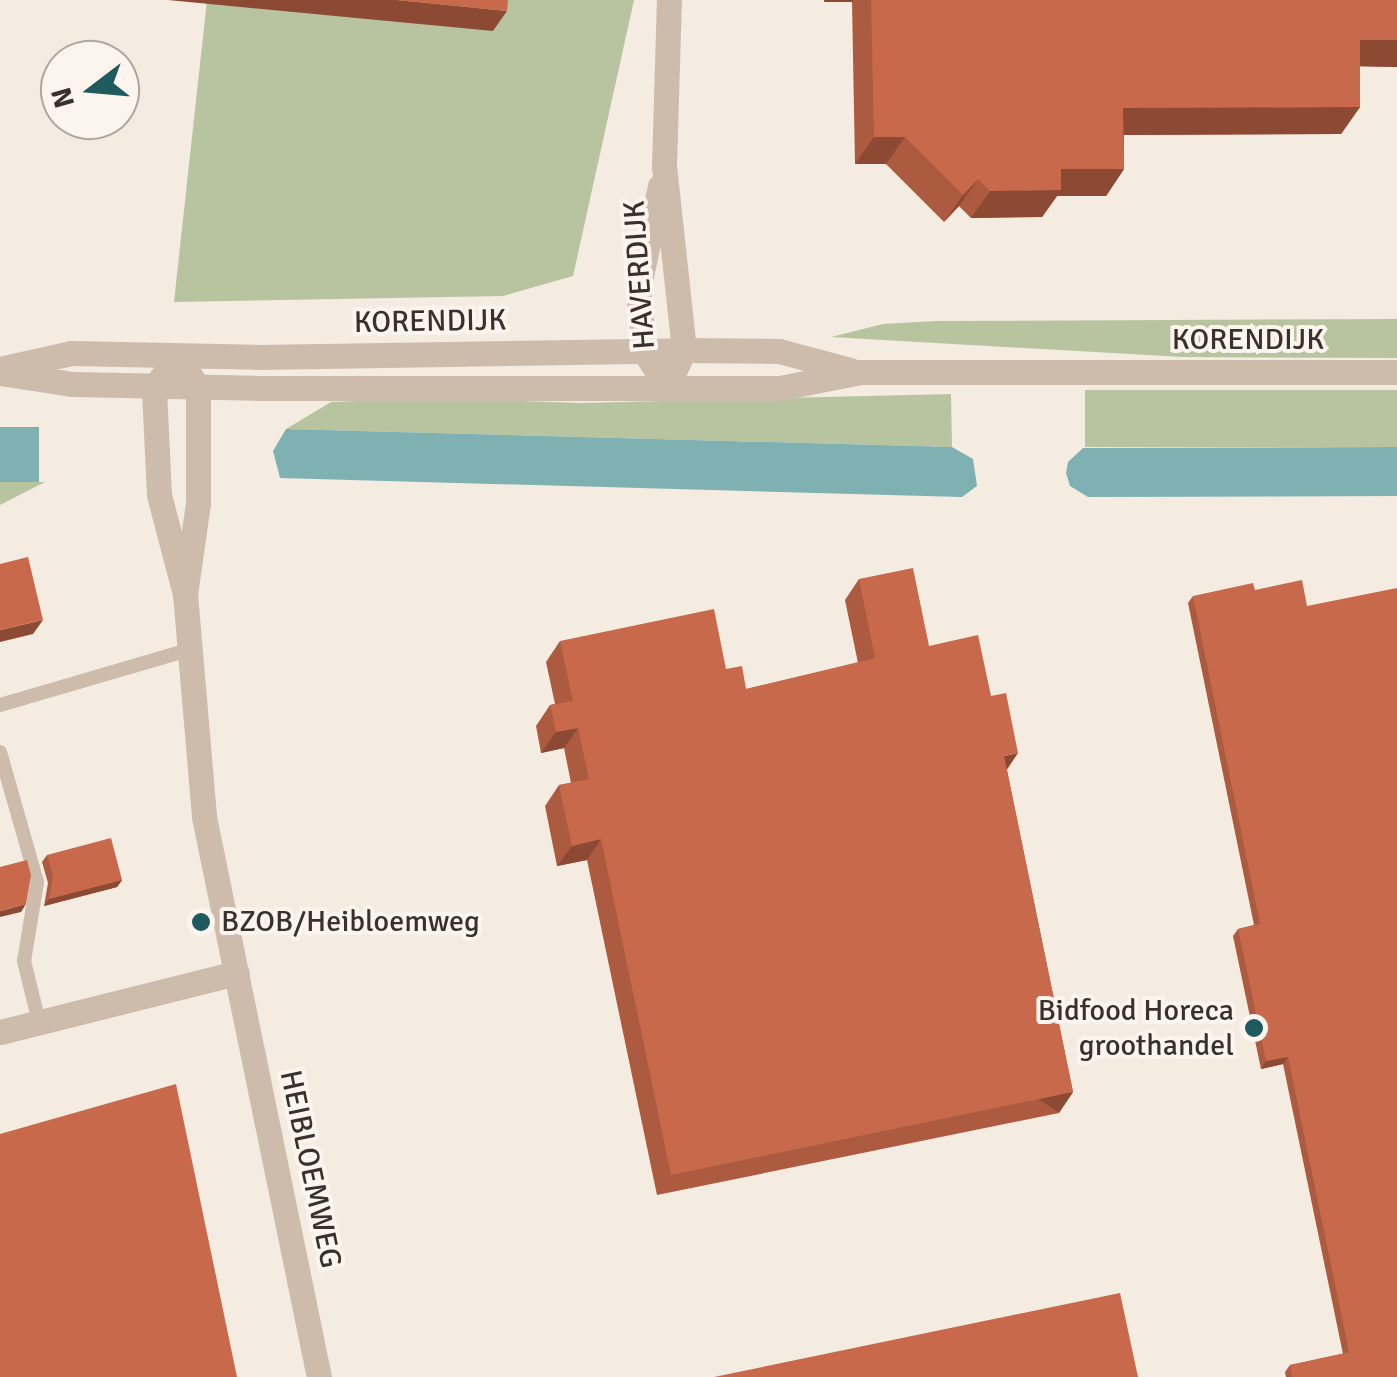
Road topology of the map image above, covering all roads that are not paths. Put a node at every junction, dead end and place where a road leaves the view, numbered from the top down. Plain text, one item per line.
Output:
1 (669, 0) edge
2 (664, 166) junction
3 (644, 350) junction
4 (684, 350) junction
5 (178, 356) junction
6 (0, 371) edge
7 (860, 372) junction
8 (1397, 372) edge
9 (667, 387) junction
10 (154, 388) junction
11 (198, 388) junction
12 (185, 594) junction
13 (188, 650) junction
14 (0, 705) edge
15 (0, 752) edge
16 (236, 973) junction
17 (40, 1022) junction
18 (0, 1032) edge
19 (319, 1377) edge

1 - 2 street, HAVERDIJK
2 - 3 street, HAVERDIJK
2 - 4 street, HAVERDIJK
3 - 4 street, KORENDIJK
3 - 5 street, KORENDIJK
3 - 9 street, HAVERDIJK
4 - 7 street, KORENDIJK
4 - 9 street, HAVERDIJK
5 - 6 street, KORENDIJK
5 - 10 street
5 - 11 street
6 - 10 street, KORENDIJK
7 - 8 street, KORENDIJK
7 - 9 street, KORENDIJK
9 - 11 street, KORENDIJK
10 - 11 street, KORENDIJK
10 - 12 street, HEIBLOEMWEG
11 - 12 street, HEIBLOEMWEG
12 - 13 street, HEIBLOEMWEG
13 - 14 lane
13 - 16 street, HEIBLOEMWEG
15 - 17 lane
16 - 17 street
16 - 19 street, HEIBLOEMWEG
17 - 18 street

